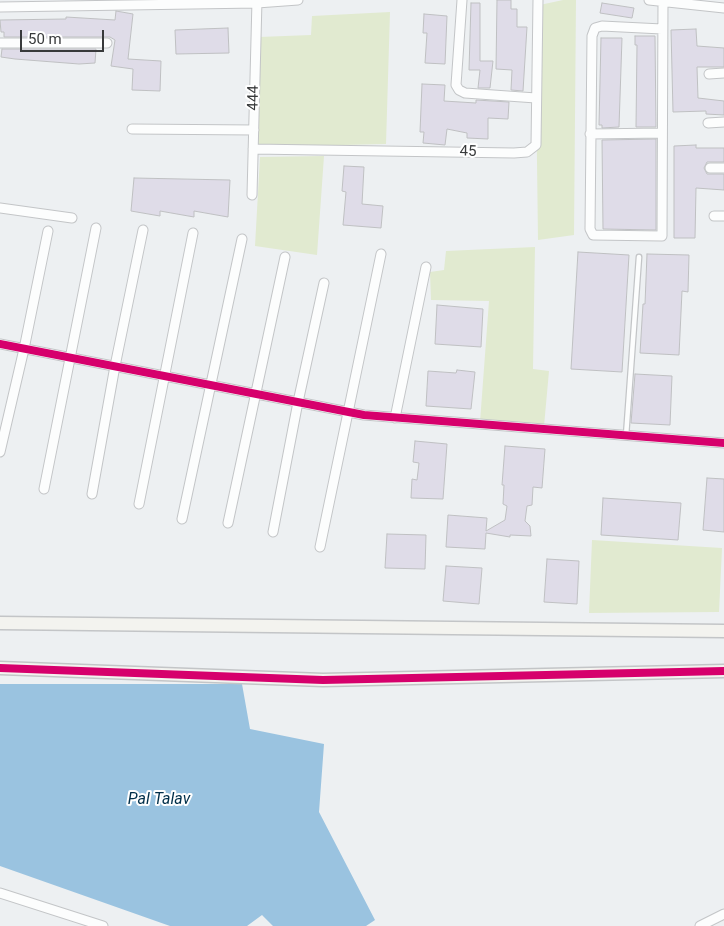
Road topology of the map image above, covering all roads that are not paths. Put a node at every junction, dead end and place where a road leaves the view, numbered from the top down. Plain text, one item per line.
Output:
1 (298, 0) edge
2 (462, 0) edge
3 (538, 0) edge
4 (649, 0) edge
5 (257, 1) edge
6 (662, 1) junction
7 (719, 5) edge
8 (0, 7) edge
9 (662, 29) junction
10 (0, 43) edge
11 (107, 43) dead end
12 (724, 73) edge
13 (709, 74) dead end
14 (536, 98) junction
15 (724, 122) edge
16 (708, 123) dead end
17 (132, 128) dead end
18 (254, 130) junction
19 (662, 133) junction
20 (590, 134) junction
21 (253, 149) junction
22 (710, 168) dead end
23 (724, 168) edge
24 (252, 195) dead end
25 (0, 208) edge
26 (72, 218) dead end
27 (96, 228) dead end
28 (143, 230) dead end
29 (48, 231) dead end
30 (193, 233) dead end
31 (242, 239) dead end
32 (381, 254) dead end
33 (285, 257) dead end
34 (639, 257) dead end
35 (426, 268) dead end
36 (324, 284) dead end
37 (0, 344) edge
38 (24, 349) junction
39 (72, 358) junction
40 (115, 366) junction
41 (163, 376) junction
42 (210, 385) junction
43 (256, 394) junction
44 (298, 402) junction
45 (348, 412) junction
46 (395, 418) junction
47 (626, 436) junction
48 (724, 443) edge
49 (0, 452) edge
50 (44, 490) dead end
51 (92, 494) dead end
52 (139, 504) dead end
53 (182, 518) dead end
54 (228, 523) dead end
55 (273, 532) dead end
56 (320, 547) dead end
57 (0, 624) edge
58 (724, 632) edge
59 (0, 668) edge
60 (724, 671) edge
61 (0, 893) edge
62 (724, 914) edge
63 (103, 926) edge
64 (700, 926) edge

1 - 5 street
2 - 14 street
3 - 14 street, 45
4 - 6 street
5 - 8 street
5 - 18 street, 444
6 - 7 street
6 - 9 street
9 - 19 street
9 - 20 street
10 - 11 street
12 - 13 street
14 - 21 street, 45
15 - 16 street
17 - 18 street
18 - 21 street, 444
19 - 20 street
19 - 20 street
21 - 24 street, 444
22 - 23 street
25 - 26 street
27 - 39 street
28 - 40 street
29 - 38 street
30 - 41 street
31 - 42 street
32 - 45 street
33 - 43 street
34 - 47 lane
35 - 46 street
36 - 44 street
37 - 38 street
38 - 39 street
38 - 49 street
39 - 40 street
39 - 50 street
40 - 41 street
40 - 51 street
41 - 42 street
41 - 52 street
42 - 43 street
42 - 53 street
43 - 44 street
43 - 54 street
44 - 45 street
44 - 55 street
45 - 46 street
45 - 56 street
46 - 47 street
47 - 48 street
57 - 58 street
59 - 60 street
61 - 63 street
62 - 64 street

